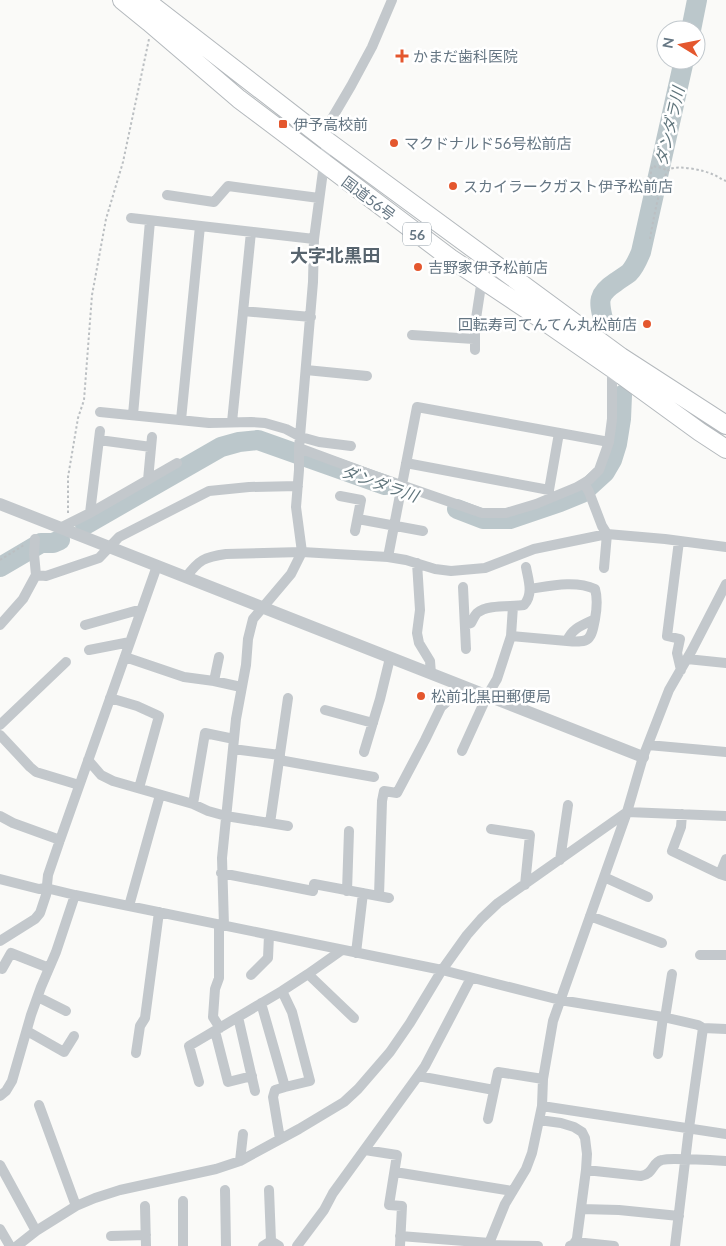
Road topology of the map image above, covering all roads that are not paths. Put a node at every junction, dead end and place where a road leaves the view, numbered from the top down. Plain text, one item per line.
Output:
1 (122, 0) edge
2 (392, 0) edge
3 (150, 7) edge
4 (326, 141) junction
5 (324, 164) junction
6 (167, 195) dead end
7 (319, 198) junction
8 (131, 218) dead end
9 (150, 221) junction
10 (200, 226) junction
11 (251, 232) junction
12 (314, 239) junction
13 (482, 279) junction
14 (243, 311) junction
15 (311, 317) junction
16 (412, 335) dead end
17 (474, 339) junction
18 (475, 350) dead end
19 (617, 362) junction
20 (306, 370) junction
21 (367, 376) dead end
22 (100, 412) dead end
23 (133, 415) junction
24 (182, 420) junction
25 (232, 422) junction
26 (726, 425) edge
27 (559, 433) junction
28 (300, 442) junction
29 (609, 442) junction
30 (350, 446) dead end
31 (726, 449) edge
32 (177, 463) dead end
33 (406, 463) junction
34 (148, 480) junction
35 (402, 485) junction
36 (298, 486) junction
37 (586, 487) junction
38 (340, 496) dead end
39 (0, 504) edge
40 (90, 513) junction
41 (358, 519) junction
42 (65, 525) junction
43 (394, 525) junction
44 (355, 531) dead end
45 (424, 531) dead end
46 (607, 534) junction
47 (35, 540) dead end
48 (679, 541) junction
49 (109, 547) junction
50 (726, 547) edge
51 (302, 552) junction
52 (388, 557) junction
53 (417, 563) junction
54 (157, 566) junction
55 (526, 566) dead end
56 (604, 568) dead end
57 (36, 575) junction
58 (186, 577) junction
59 (726, 584) edge
60 (463, 587) dead end
61 (530, 589) junction
62 (513, 606) junction
63 (263, 608) junction
64 (142, 609) junction
65 (595, 619) junction
66 (0, 625) edge
67 (85, 625) dead end
68 (465, 625) junction
69 (511, 636) junction
70 (567, 641) junction
71 (130, 642) junction
72 (466, 649) dead end
73 (89, 650) dead end
74 (125, 657) junction
75 (219, 657) dead end
76 (390, 658) junction
77 (687, 659) junction
78 (66, 662) dead end
79 (726, 663) edge
80 (681, 670) junction
81 (431, 674) junction
82 (214, 681) junction
83 (459, 685) junction
84 (241, 687) junction
85 (486, 696) junction
86 (110, 698) junction
87 (288, 698) dead end
88 (325, 710) dead end
89 (373, 723) junction
90 (0, 725) edge
91 (0, 735) edge
92 (234, 744) junction
93 (648, 744) junction
94 (364, 752) dead end
95 (462, 752) dead end
96 (726, 752) edge
97 (643, 757) junction
98 (279, 758) junction
99 (88, 760) junction
100 (374, 777) dead end
101 (79, 785) junction
102 (139, 788) junction
103 (160, 795) junction
104 (192, 804) junction
105 (568, 804) dead end
106 (627, 812) junction
107 (682, 814) junction
108 (0, 816) edge
109 (226, 816) junction
110 (726, 816) edge
111 (270, 823) junction
112 (288, 826) dead end
113 (491, 829) dead end
114 (349, 831) dead end
115 (60, 840) junction
116 (726, 859) edge
117 (560, 860) junction
118 (221, 873) junction
119 (723, 875) edge
120 (604, 877) junction
121 (0, 879) edge
122 (525, 885) junction
123 (46, 888) junction
124 (347, 891) junction
125 (363, 893) junction
126 (75, 895) junction
127 (648, 897) dead end
128 (129, 906) junction
129 (159, 912) junction
130 (590, 916) junction
131 (222, 925) junction
132 (269, 935) junction
133 (0, 941) edge
134 (662, 943) dead end
135 (342, 950) junction
136 (356, 953) junction
137 (700, 954) dead end
138 (726, 955) edge
139 (49, 968) junction
140 (2, 969) dead end
141 (444, 971) junction
142 (308, 974) junction
143 (672, 974) dead end
144 (252, 975) dead end
145 (469, 978) junction
146 (282, 991) junction
147 (38, 996) junction
148 (560, 1000) junction
149 (261, 1004) junction
150 (66, 1011) dead end
151 (238, 1018) junction
152 (354, 1018) dead end
153 (664, 1018) junction
154 (703, 1028) junction
155 (217, 1029) junction
156 (726, 1029) edge
157 (26, 1031) junction
158 (74, 1036) dead end
159 (136, 1053) dead end
160 (658, 1054) dead end
161 (252, 1076) junction
162 (418, 1076) junction
163 (543, 1079) junction
164 (199, 1082) dead end
165 (285, 1087) junction
166 (256, 1090) dead end
167 (494, 1090) junction
168 (0, 1096) edge
169 (39, 1105) dead end
170 (542, 1106) junction
171 (488, 1119) dead end
172 (539, 1120) junction
173 (689, 1128) junction
174 (242, 1134) dead end
175 (726, 1134) edge
176 (280, 1139) junction
177 (365, 1150) junction
178 (685, 1159) junction
179 (240, 1160) junction
180 (726, 1161) edge
181 (0, 1166) edge
182 (586, 1170) junction
183 (395, 1172) junction
184 (225, 1190) dead end
185 (269, 1190) dead end
186 (512, 1191) junction
187 (183, 1201) dead end
188 (76, 1206) junction
189 (145, 1206) dead end
190 (581, 1209) junction
191 (679, 1216) junction
192 (0, 1229) edge
193 (36, 1231) junction
194 (146, 1235) junction
195 (111, 1236) dead end
196 (400, 1241) edge
197 (271, 1244) edge
198 (572, 1244) edge
199 (489, 1245) edge
200 (10, 1246) edge
201 (17, 1246) edge
202 (146, 1246) edge
203 (184, 1246) edge
204 (226, 1246) edge
205 (297, 1246) edge
206 (538, 1246) edge
207 (614, 1246) edge
208 (675, 1246) edge

1 - 3 highway, 国道56号 / 56
2 - 4 street
3 - 4 highway, 国道56号 / 56
3 - 5 highway, 国道56号 / 56
4 - 5 street
4 - 19 highway, 国道56号 / 56
5 - 7 street
5 - 13 highway, 国道56号 / 56
6 - 7 street
7 - 12 street
8 - 9 street
9 - 10 street
9 - 23 street
10 - 11 street
10 - 24 street
11 - 12 street
11 - 14 street
12 - 15 street
13 - 17 street
13 - 19 highway, 国道56号 / 56
14 - 15 street
14 - 25 street
15 - 20 street
16 - 17 street
17 - 18 street
19 - 26 highway, 国道56号 / 56
19 - 29 street
19 - 31 highway, 国道56号 / 56
20 - 21 street
20 - 28 street
22 - 23 street
23 - 24 street
24 - 25 street
25 - 28 street
27 - 29 street
27 - 33 street
27 - 33 street
28 - 30 street
28 - 35 street
28 - 36 street
29 - 37 street
32 - 34 street
33 - 35 street
34 - 40 street
34 - 40 street
35 - 37 street
35 - 43 street
36 - 49 street
36 - 51 street
37 - 46 street
38 - 41 street
39 - 42 street
40 - 42 street
41 - 43 street
41 - 44 street
42 - 49 street
43 - 45 street
43 - 52 street
46 - 48 street
46 - 53 street
46 - 56 street
47 - 57 street
48 - 50 street
48 - 80 street
49 - 54 street
49 - 57 street
51 - 52 street
51 - 58 street
51 - 63 street
52 - 53 street
53 - 81 street
54 - 58 street
54 - 64 street
55 - 61 street
57 - 66 street
58 - 63 street
59 - 77 street
60 - 68 street
61 - 62 street
61 - 65 street
62 - 68 street
62 - 69 street
63 - 76 street
63 - 84 street
64 - 67 street
64 - 71 street
65 - 70 street
65 - 70 street
68 - 72 street
69 - 70 street
69 - 85 street
71 - 73 street
71 - 74 street
74 - 82 street
74 - 86 street
75 - 82 street
76 - 81 street
76 - 89 street
77 - 79 street
77 - 80 street
78 - 90 street
80 - 93 street
81 - 83 street
82 - 84 street
83 - 85 street
83 - 125 street
84 - 92 street
85 - 95 street
85 - 97 street
86 - 99 street
86 - 102 street
87 - 98 street
88 - 89 street
89 - 94 street
91 - 101 street
92 - 98 street
92 - 104 street
92 - 109 street
93 - 96 street
93 - 97 street
97 - 106 street
98 - 100 street
98 - 111 street
99 - 101 street
99 - 102 street
101 - 115 street
102 - 103 street
103 - 104 street
103 - 128 street
104 - 109 street
105 - 117 street
106 - 107 street
106 - 117 street
106 - 120 street
107 - 110 street
107 - 119 street
108 - 115 street
109 - 111 street
109 - 118 street
111 - 112 street
113 - 122 street
114 - 124 street
115 - 123 street
116 - 119 street
117 - 122 street
118 - 124 street
118 - 131 street
120 - 127 street
120 - 130 street
121 - 123 street
122 - 141 street
123 - 126 street
123 - 133 street
124 - 125 street
125 - 136 street
126 - 128 street
126 - 139 street
128 - 129 street
129 - 131 street
129 - 159 street
130 - 134 street
130 - 148 street
131 - 132 street
131 - 155 street
132 - 135 street
132 - 144 street
135 - 136 street
135 - 142 street
136 - 141 street
137 - 138 street
139 - 140 street
139 - 147 street
141 - 145 street
141 - 176 street
142 - 146 street
142 - 152 street
143 - 153 street
145 - 148 street
145 - 162 street
146 - 149 street
146 - 165 street
147 - 150 street
147 - 157 street
148 - 153 street
148 - 163 street
149 - 151 street
149 - 165 street
151 - 155 street
151 - 161 street
153 - 154 street
153 - 160 street
154 - 156 street
154 - 173 street
155 - 161 street
155 - 164 street
157 - 158 street
157 - 168 street
161 - 166 street
162 - 167 street
162 - 177 street
163 - 167 street
163 - 170 street
165 - 176 street
167 - 171 street
169 - 188 street
170 - 172 street
170 - 173 street
172 - 182 street
172 - 186 street
173 - 175 street
173 - 178 street
174 - 179 street
176 - 179 street
177 - 183 street
177 - 205 street
178 - 180 street
178 - 182 street
178 - 191 street
179 - 188 street
181 - 193 street
182 - 190 street
183 - 186 street
183 - 196 street
184 - 204 street
185 - 197 street
186 - 199 street
187 - 203 street
188 - 193 street
189 - 194 street
190 - 191 street
190 - 198 street
191 - 208 street
192 - 200 street
193 - 201 street
194 - 195 street
194 - 202 street
196 - 199 street
198 - 207 street
199 - 206 street

